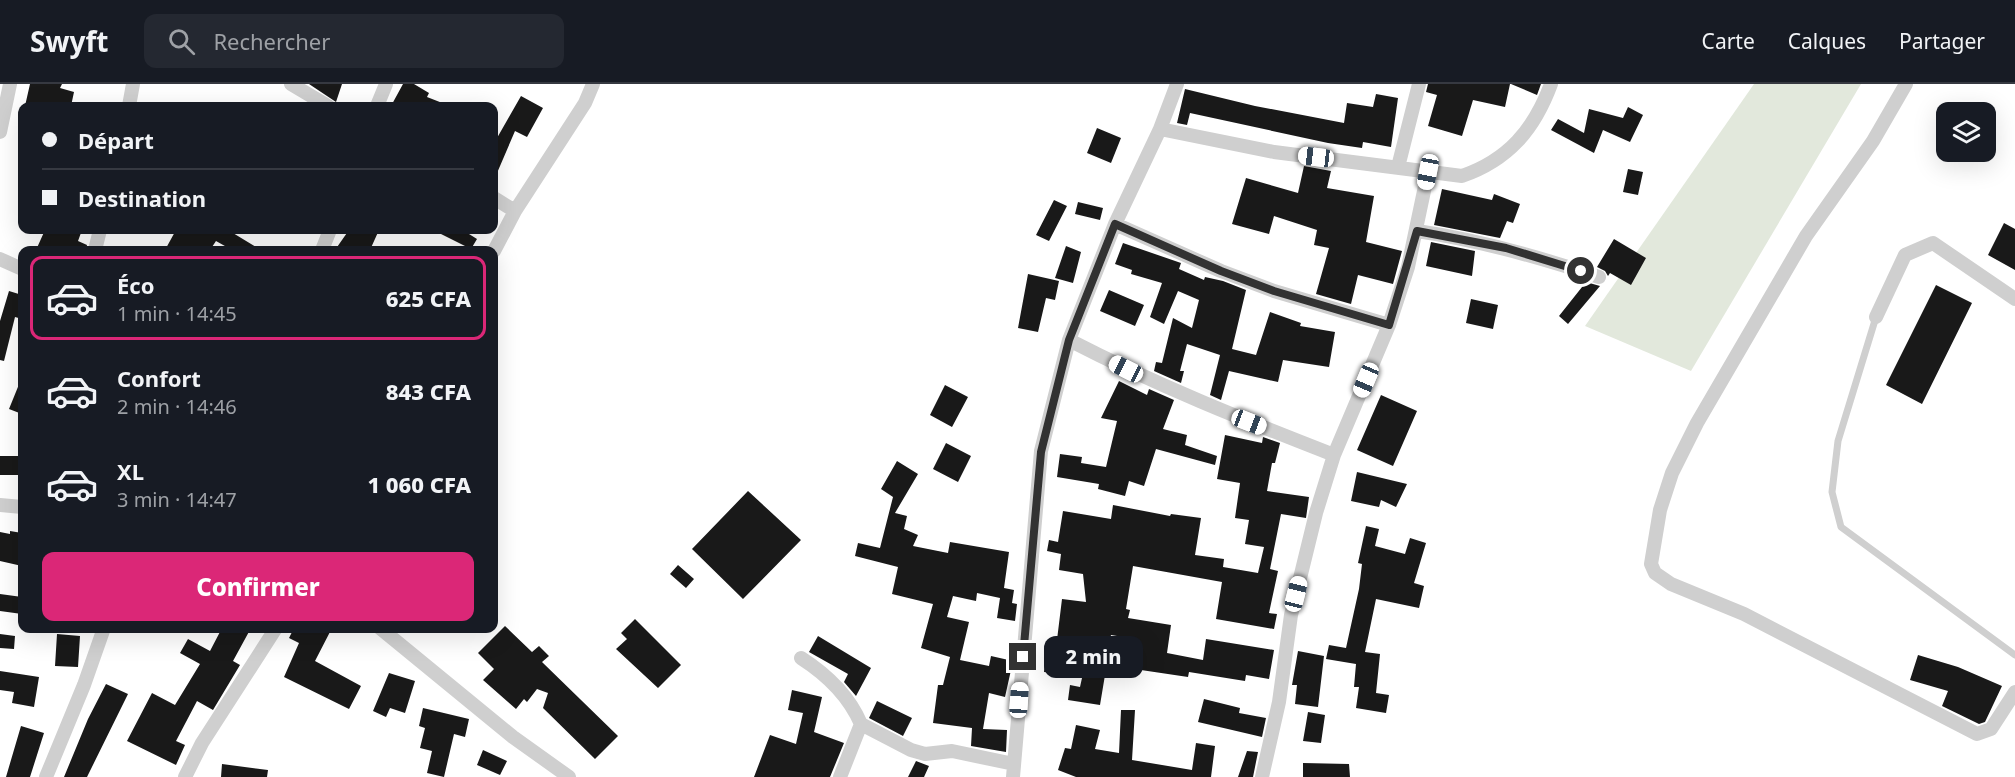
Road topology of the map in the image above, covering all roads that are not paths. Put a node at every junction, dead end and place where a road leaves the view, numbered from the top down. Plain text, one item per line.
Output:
1 (10, 84) edge
2 (133, 84) edge
3 (291, 84) edge
4 (386, 84) edge
5 (592, 84) edge
6 (1177, 84) edge
7 (1419, 84) edge
8 (1551, 84) edge
9 (1906, 84) edge
10 (130, 102) edge
11 (321, 102) edge
12 (378, 102) edge
13 (1160, 129) junction
14 (0, 132) edge
15 (1398, 167) junction
16 (1428, 172) junction
17 (498, 200) edge
18 (515, 211) junction
19 (1115, 224) junction
20 (1417, 231) junction
21 (497, 246) edge
22 (0, 259) edge
23 (18, 267) edge
24 (1599, 277) dead end
25 (2015, 299) edge
26 (1876, 317) joint
27 (1389, 325) junction
28 (1069, 340) junction
29 (1334, 455) junction
30 (0, 505) edge
31 (18, 507) edge
32 (102, 633) edge
33 (273, 633) edge
34 (386, 633) edge
35 (2015, 655) edge
36 (801, 658) dead end
37 (2015, 692) edge
38 (861, 724) junction
39 (1013, 770) edge
40 (46, 777) edge
41 (185, 777) edge
42 (568, 777) edge
43 (840, 777) edge
44 (1262, 777) edge

1 - 14 street
2 - 10 street
3 - 11 street
4 - 12 street
5 - 18 street
6 - 13 street
7 - 15 street
8 - 16 street
9 - 37 street
13 - 15 street
13 - 19 street
15 - 16 street
16 - 20 street
17 - 18 street
18 - 21 street
19 - 27 street
19 - 28 street
20 - 24 street
20 - 27 street
22 - 23 street
25 - 26 street
26 - 35 lane
27 - 29 street
28 - 29 street
28 - 39 street
29 - 44 street
30 - 31 street
32 - 40 street
33 - 41 street
34 - 42 street
36 - 38 street
38 - 39 street
38 - 43 street

